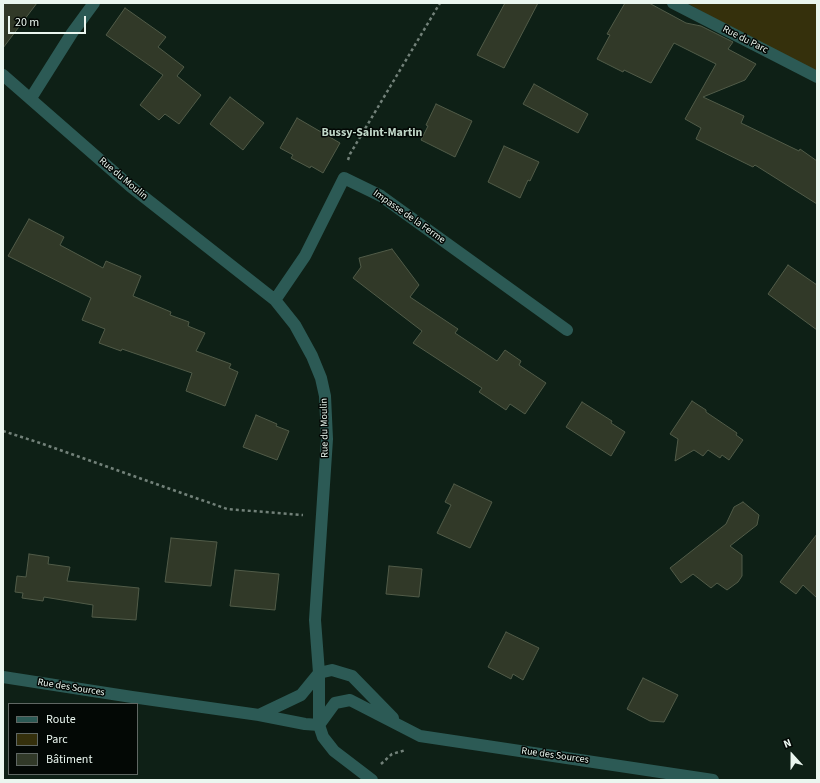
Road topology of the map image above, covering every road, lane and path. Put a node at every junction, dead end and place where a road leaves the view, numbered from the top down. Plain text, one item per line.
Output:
1 (94, 3) edge
2 (440, 3) edge
3 (673, 3) edge
4 (3, 75) edge
5 (817, 77) edge
6 (31, 98) junction
7 (344, 178) junction
8 (275, 300) junction
9 (567, 330) dead end
10 (3, 431) edge
11 (323, 516) junction
12 (319, 673) junction
13 (3, 677) edge
14 (259, 715) junction
15 (319, 725) junction
16 (399, 725) junction
17 (420, 736) junction
18 (370, 778) edge
19 (713, 780) edge

1 - 6 street
2 - 7 path
3 - 5 street, Rue du Parc
4 - 6 street, Rue du Moulin
6 - 8 street, Rue du Moulin
7 - 8 street
7 - 9 street, Impasse de la Ferme
8 - 11 street, Rue du Moulin
10 - 11 path
11 - 12 street, Rue du Moulin
12 - 14 street
12 - 15 street, Rue du Moulin
12 - 16 street, Rue des Sources
13 - 14 street, Rue des Sources
14 - 15 street, Rue des Sources
15 - 16 street, Rue des Sources
15 - 18 street, Rue du Moulin
16 - 17 street, Rue des Sources
17 - 18 path
17 - 19 street, Rue des Sources

